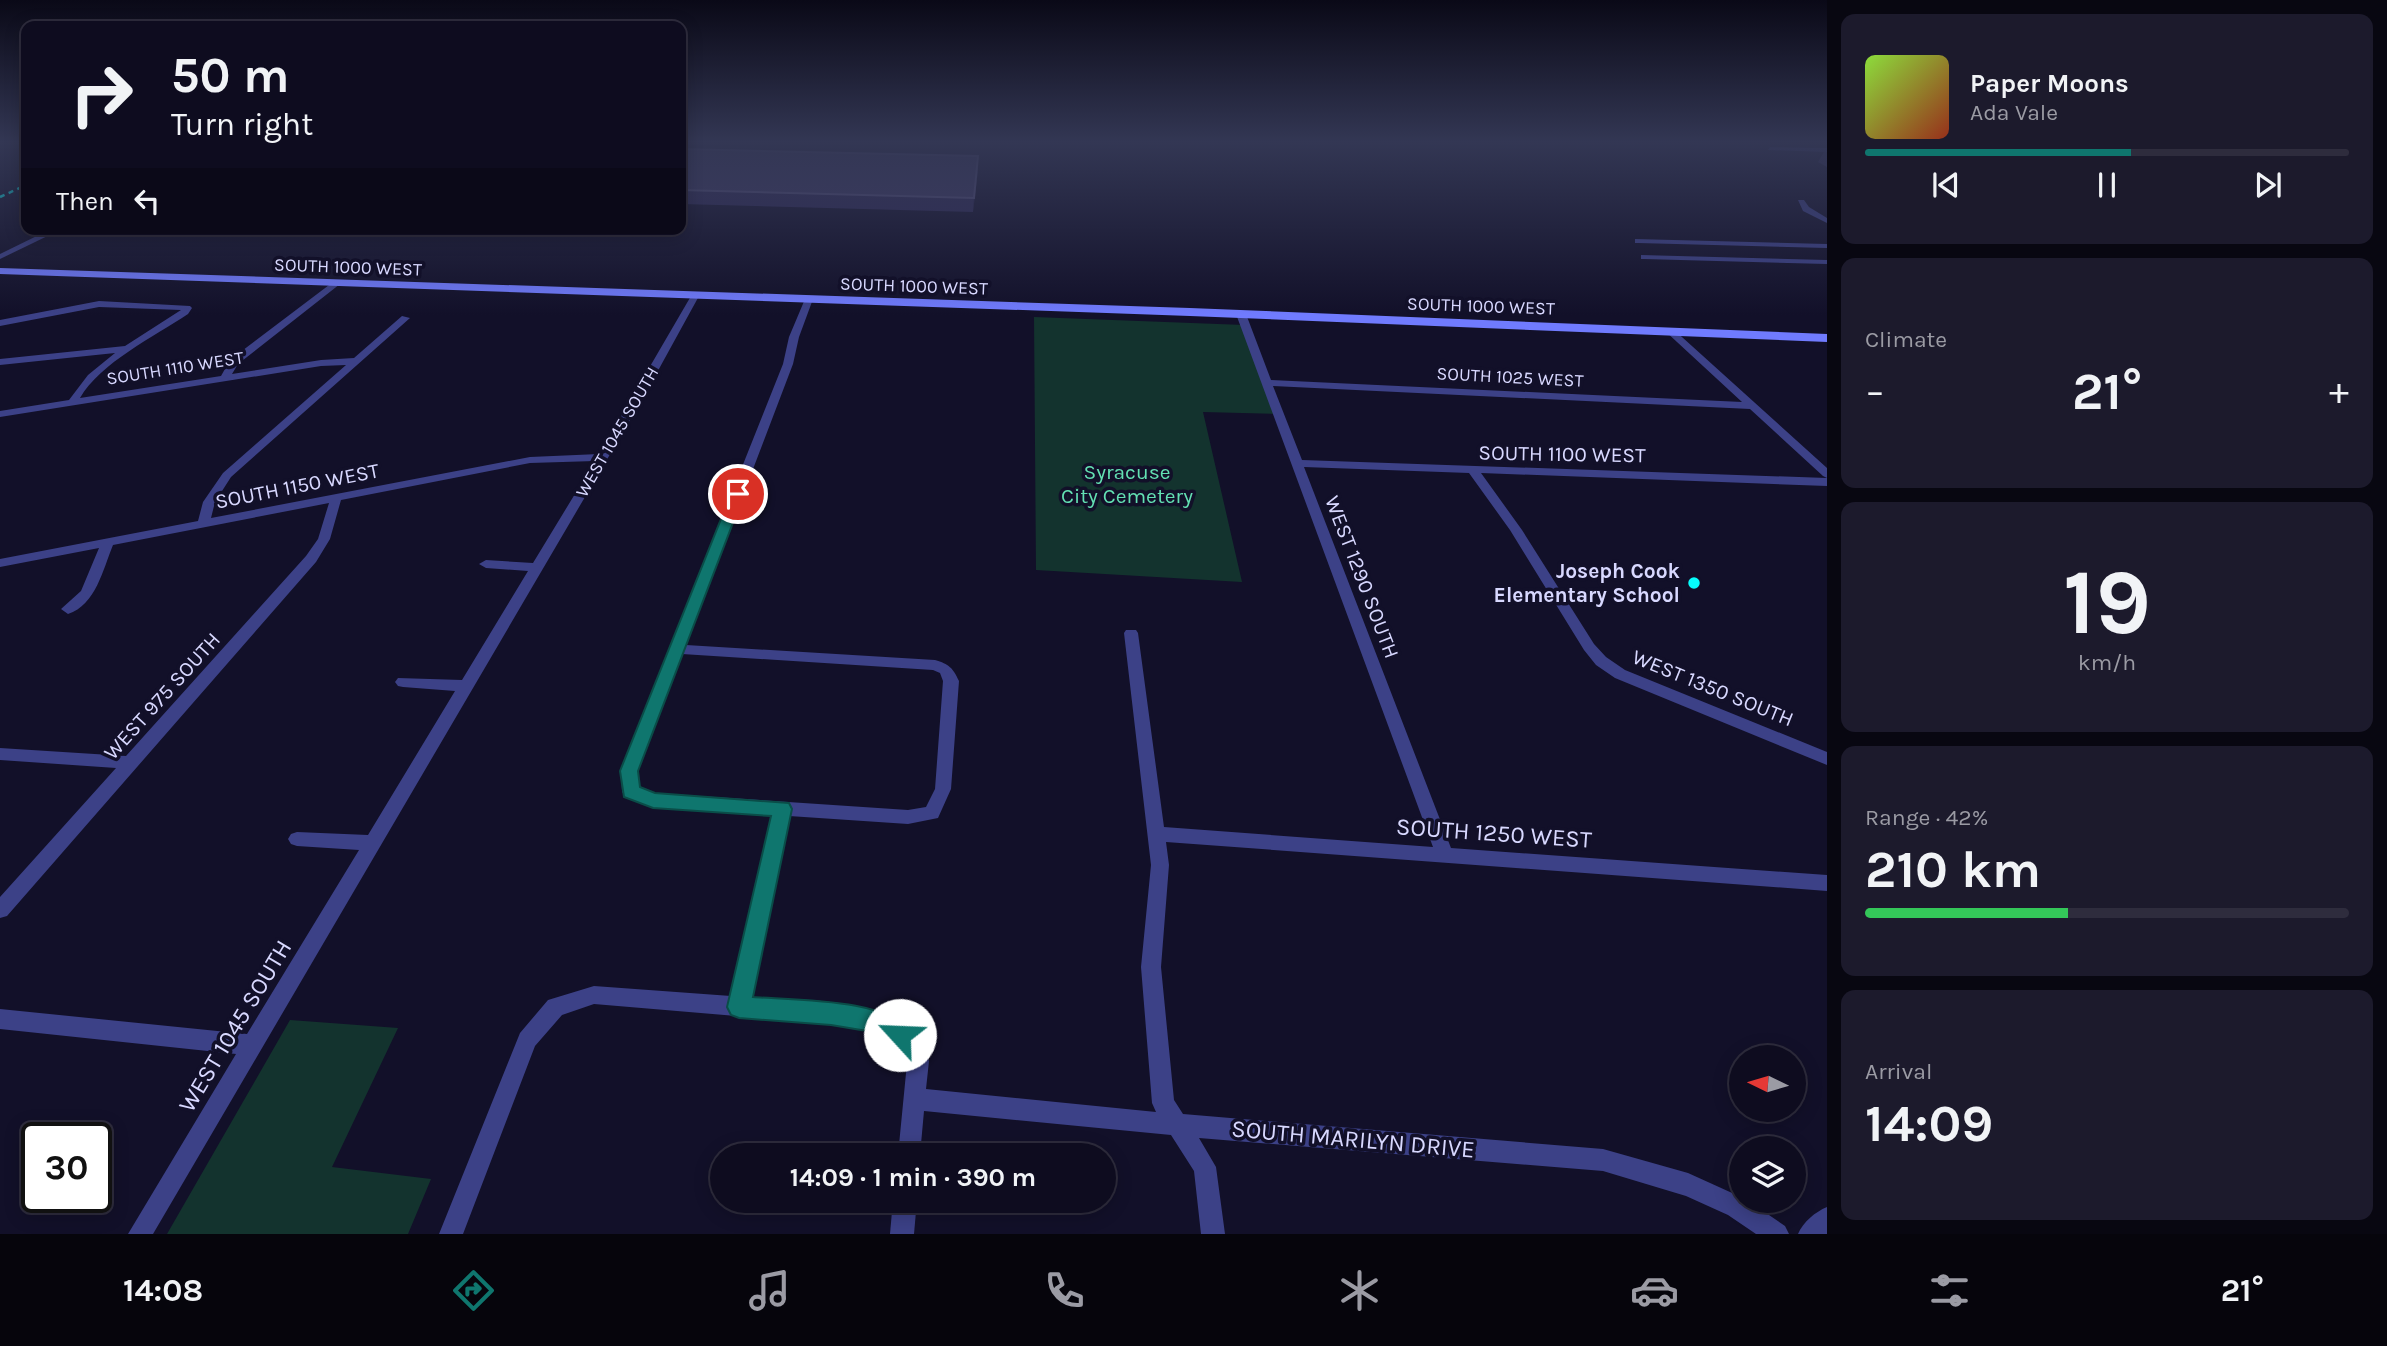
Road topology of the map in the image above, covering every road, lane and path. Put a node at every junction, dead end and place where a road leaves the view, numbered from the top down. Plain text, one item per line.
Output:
1 (1803, 205) dead end
2 (1827, 221) edge
3 (46, 235) edge
4 (1638, 241) dead end
5 (1827, 246) edge
6 (0, 257) edge
7 (1644, 257) dead end
8 (1827, 262) edge
9 (0, 271) edge
10 (336, 284) junction
11 (695, 296) junction
12 (809, 299) junction
13 (1241, 314) junction
14 (405, 318) dead end
15 (0, 323) edge
16 (1669, 330) junction
17 (1827, 338) edge
18 (132, 348) junction
19 (356, 361) junction
20 (0, 362) edge
21 (225, 378) junction
22 (1268, 383) junction
23 (72, 403) junction
24 (1751, 406) junction
25 (0, 414) edge
26 (603, 457) junction
27 (1297, 463) junction
28 (1475, 471) junction
29 (1827, 474) edge
30 (1827, 482) edge
31 (337, 498) junction
32 (204, 523) junction
33 (108, 542) junction
34 (0, 563) edge
35 (486, 564) dead end
36 (537, 567) junction
37 (68, 609) dead end
38 (1131, 633) dead end
39 (677, 649) junction
40 (403, 682) dead end
41 (466, 686) junction
42 (0, 754) edge
43 (1827, 759) edge
44 (131, 763) junction
45 (782, 809) junction
46 (1157, 834) junction
47 (297, 839) dead end
48 (372, 843) junction
49 (1444, 853) junction
50 (1827, 883) edge
51 (0, 910) edge
52 (739, 1007) junction
53 (0, 1019) edge
54 (252, 1045) junction
55 (914, 1099) junction
56 (1178, 1125) junction
57 (910, 1143) edge
58 (904, 1213) edge
59 (1827, 1219) edge
60 (140, 1234) edge
61 (451, 1234) edge
62 (902, 1234) edge
63 (1213, 1234) edge
64 (1777, 1234) edge
65 (1810, 1234) edge

1 - 2 street
3 - 6 street
4 - 5 street
7 - 8 street
9 - 10 main road, SOUTH 1000 WEST
10 - 11 main road, SOUTH 1000 WEST
10 - 21 street
11 - 12 main road, SOUTH 1000 WEST
11 - 26 street, WEST 1045 SOUTH
12 - 13 main road, SOUTH 1000 WEST
12 - 39 street
13 - 16 main road, SOUTH 1000 WEST
13 - 22 street, WEST 1290 SOUTH
14 - 19 street
15 - 18 street
16 - 17 main road, SOUTH 1000 WEST
16 - 24 street
18 - 20 street
18 - 23 street
19 - 21 street, SOUTH 1110 WEST
19 - 32 street
21 - 23 street, SOUTH 1110 WEST
22 - 24 street, SOUTH 1025 WEST
22 - 27 street, WEST 1290 SOUTH
23 - 25 street, SOUTH 1110 WEST
24 - 29 street
26 - 31 street, SOUTH 1150 WEST
26 - 36 street, WEST 1045 SOUTH
27 - 28 street, SOUTH 1100 WEST
27 - 49 street, WEST 1290 SOUTH
28 - 30 street, SOUTH 1100 WEST
28 - 43 street, WEST 1350 SOUTH
31 - 32 street, SOUTH 1150 WEST
31 - 44 street, WEST 975 SOUTH
32 - 33 street, SOUTH 1150 WEST
33 - 34 street, SOUTH 1150 WEST
33 - 37 street
35 - 36 street
36 - 41 street, WEST 1045 SOUTH
38 - 46 street
39 - 45 street
39 - 45 street
40 - 41 street
41 - 48 street, WEST 1045 SOUTH
42 - 44 street
44 - 51 street, WEST 975 SOUTH
45 - 52 street
46 - 49 street, SOUTH 1250 WEST
46 - 56 street
47 - 48 street
48 - 54 street, WEST 1045 SOUTH
49 - 50 street, SOUTH 1250 WEST
52 - 55 street
52 - 61 street
53 - 54 street
54 - 60 street, WEST 1045 SOUTH
55 - 56 street, SOUTH MARILYN DRIVE
55 - 57 street
56 - 63 street
56 - 64 street, SOUTH MARILYN DRIVE
58 - 62 street
59 - 65 street

